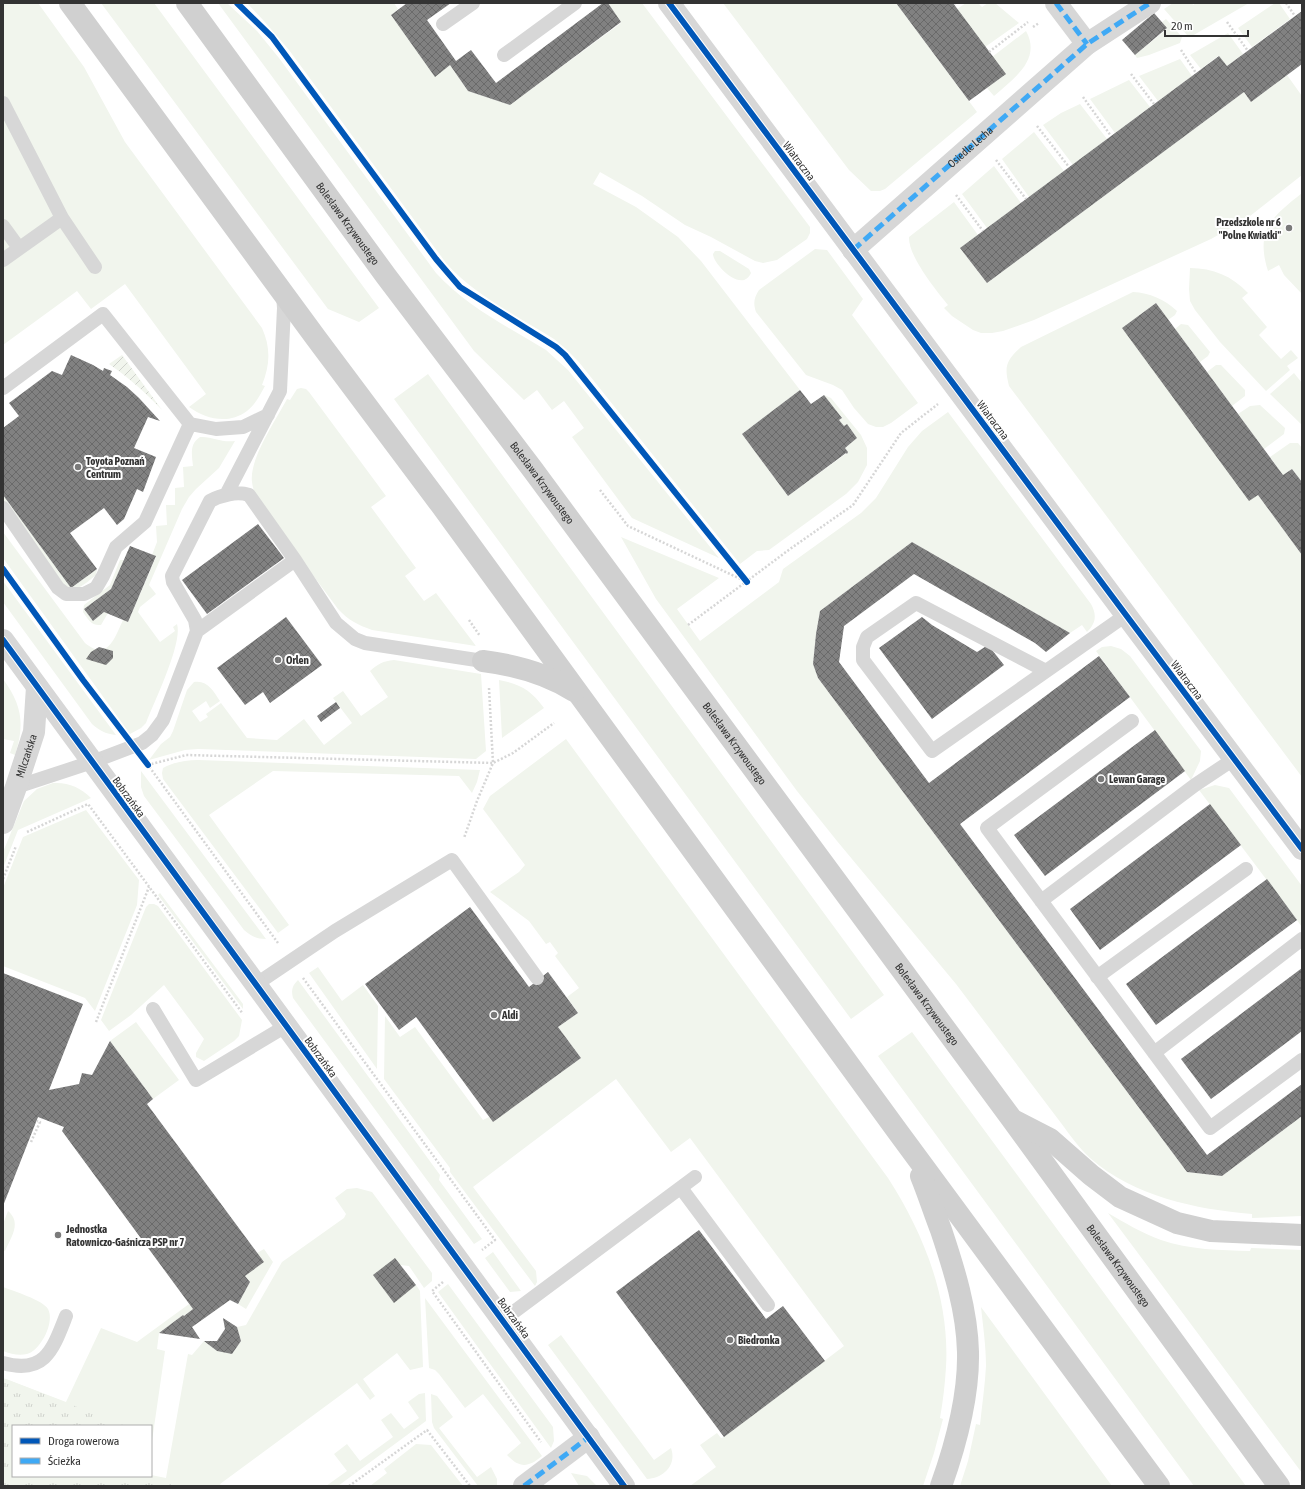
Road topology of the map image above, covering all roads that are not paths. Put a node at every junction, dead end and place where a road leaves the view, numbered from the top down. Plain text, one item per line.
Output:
1 (70, 3) edge
2 (187, 3) edge
3 (473, 3) edge
4 (575, 3) edge
5 (669, 3) edge
6 (1056, 3) edge
7 (1150, 3) edge
8 (443, 24) dead end
9 (1087, 44) junction
10 (504, 55) dead end
11 (3, 103) edge
12 (62, 218) junction
13 (3, 226) edge
14 (19, 248) junction
15 (853, 250) junction
16 (3, 260) edge
17 (95, 267) dead end
18 (283, 293) junction
19 (3, 388) edge
20 (268, 415) junction
21 (190, 424) junction
22 (226, 495) junction
23 (3, 508) edge
24 (295, 560) junction
25 (1126, 615) junction
26 (197, 631) junction
27 (3, 640) edge
28 (485, 662) joint
29 (1046, 671) junction
30 (37, 687) junction
31 (582, 698) junction
32 (1132, 721) dead end
33 (1234, 759) junction
34 (92, 762) junction
35 (16, 787) junction
36 (3, 823) edge
37 (1302, 849) edge
38 (1246, 869) dead end
39 (1041, 900) junction
40 (1302, 938) edge
41 (1097, 977) junction
42 (537, 978) dead end
43 (256, 985) junction
44 (153, 1009) dead end
45 (286, 1026) junction
46 (1154, 1053) junction
47 (1302, 1060) edge
48 (1011, 1118) junction
49 (898, 1132) junction
50 (696, 1177) dead end
51 (681, 1188) junction
52 (1299, 1234) edge
53 (768, 1305) dead end
54 (66, 1316) dead end
55 (502, 1320) junction
56 (3, 1363) edge
57 (588, 1436) junction
58 (524, 1486) edge
59 (624, 1486) edge
60 (942, 1486) edge
61 (1159, 1486) edge
62 (1279, 1486) edge

1 - 18 main road
2 - 48 main road, Bolesława Krzywoustego
3 - 8 lane
4 - 10 lane
5 - 15 street, Wiatraczna
6 - 9 street
7 - 9 street, Osiedle Lecha
9 - 15 street, Osiedle Lecha
11 - 12 lane
12 - 14 lane
12 - 17 lane
13 - 14 lane
14 - 16 lane
15 - 25 street, Wiatraczna
18 - 20 lane
18 - 31 main road
19 - 21 lane
20 - 21 lane
20 - 22 lane
21 - 23 lane
22 - 24 lane
22 - 26 lane
24 - 26 lane
24 - 28 lane
25 - 29 lane
25 - 33 street, Wiatraczna
26 - 34 lane
27 - 30 street, Bobrzańska
28 - 31 main road
29 - 29 lane
30 - 34 street, Bobrzańska
30 - 35 street, Milczańska
31 - 49 main road
32 - 39 lane
33 - 37 street, Wiatraczna
33 - 39 lane
34 - 35 lane
34 - 43 street, Bobrzańska
35 - 36 street, Milczańska
38 - 41 lane
39 - 41 lane
40 - 46 lane
41 - 46 lane
42 - 43 lane
43 - 45 street, Bobrzańska
44 - 45 lane
45 - 55 street, Bobrzańska
46 - 47 lane
48 - 52 main road
48 - 62 main road, Bolesława Krzywoustego
49 - 60 main road
49 - 61 main road
50 - 51 lane
51 - 53 lane
51 - 55 lane
54 - 56 lane
55 - 57 street, Bobrzańska
57 - 58 street
57 - 59 street, Bobrzańska

